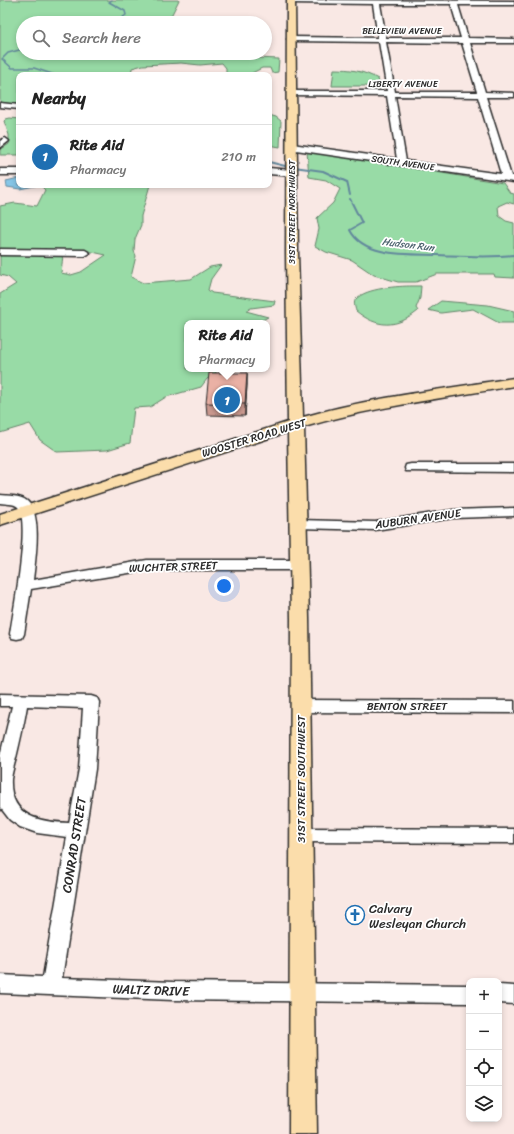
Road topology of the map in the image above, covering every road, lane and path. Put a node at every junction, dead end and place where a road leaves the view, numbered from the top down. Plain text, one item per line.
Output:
1 (291, 1) edge
2 (376, 1) edge
3 (454, 1) edge
4 (514, 3) edge
5 (291, 39) junction
6 (382, 40) junction
7 (465, 41) junction
8 (514, 41) edge
9 (291, 94) junction
10 (392, 94) junction
11 (482, 95) junction
12 (514, 95) edge
13 (0, 105) edge
14 (16, 107) edge
15 (292, 148) junction
16 (402, 163) junction
17 (292, 169) junction
18 (272, 171) edge
19 (0, 172) edge
20 (16, 172) edge
21 (511, 179) edge
22 (0, 252) edge
23 (85, 253) dead end
24 (514, 382) edge
25 (296, 424) junction
26 (412, 468) dead end
27 (514, 468) edge
28 (0, 499) edge
29 (28, 511) junction
30 (514, 512) edge
31 (0, 520) edge
32 (298, 524) junction
33 (298, 565) junction
34 (24, 586) junction
35 (17, 634) dead end
36 (0, 700) edge
37 (21, 700) junction
38 (300, 706) junction
39 (514, 707) edge
40 (77, 831) junction
41 (301, 835) junction
42 (514, 836) edge
43 (0, 984) edge
44 (51, 986) junction
45 (302, 992) junction
46 (466, 994) edge
47 (502, 994) edge
48 (514, 995) edge
49 (303, 1134) edge

1 - 2 street
1 - 5 main road, 31ST STREET NORTHWEST
2 - 3 street
2 - 6 street
3 - 4 street
3 - 7 street
5 - 6 street, BELLEVIEW AVENUE
5 - 9 main road, 31ST STREET NORTHWEST
6 - 7 street, BELLEVIEW AVENUE
6 - 10 street
7 - 8 street, BELLEVIEW AVENUE
7 - 11 street
9 - 10 street, LIBERTY AVENUE
9 - 15 main road, 31ST STREET NORTHWEST
10 - 11 street, LIBERTY AVENUE
10 - 16 street
11 - 12 street, LIBERTY AVENUE
11 - 21 street
13 - 14 street
15 - 16 street, SOUTH AVENUE
15 - 17 main road, 31ST STREET NORTHWEST
16 - 21 street, SOUTH AVENUE
17 - 18 street
17 - 25 main road, 31ST STREET NORTHWEST
19 - 20 street
22 - 23 street
24 - 25 main road, WOOSTER ROAD WEST
25 - 29 main road, WOOSTER ROAD WEST
25 - 32 main road, 31ST STREET SOUTHWEST
26 - 27 street
28 - 29 street
29 - 31 main road, WOOSTER ROAD WEST
29 - 34 street
30 - 32 street, AUBURN AVENUE
32 - 33 main road, 31ST STREET SOUTHWEST
33 - 34 street, WUCHTER STREET
33 - 38 main road, 31ST STREET SOUTHWEST
34 - 35 street
36 - 37 street
37 - 40 street
37 - 40 street, CONRAD STREET
38 - 39 street, BENTON STREET
38 - 41 main road, 31ST STREET SOUTHWEST
40 - 44 street, CONRAD STREET
41 - 42 street
41 - 45 main road, 31ST STREET SOUTHWEST
43 - 44 street, WALTZ DRIVE
44 - 45 street, WALTZ DRIVE
45 - 46 street, WALTZ DRIVE
45 - 49 main road, 31ST STREET SOUTHWEST
47 - 48 street

